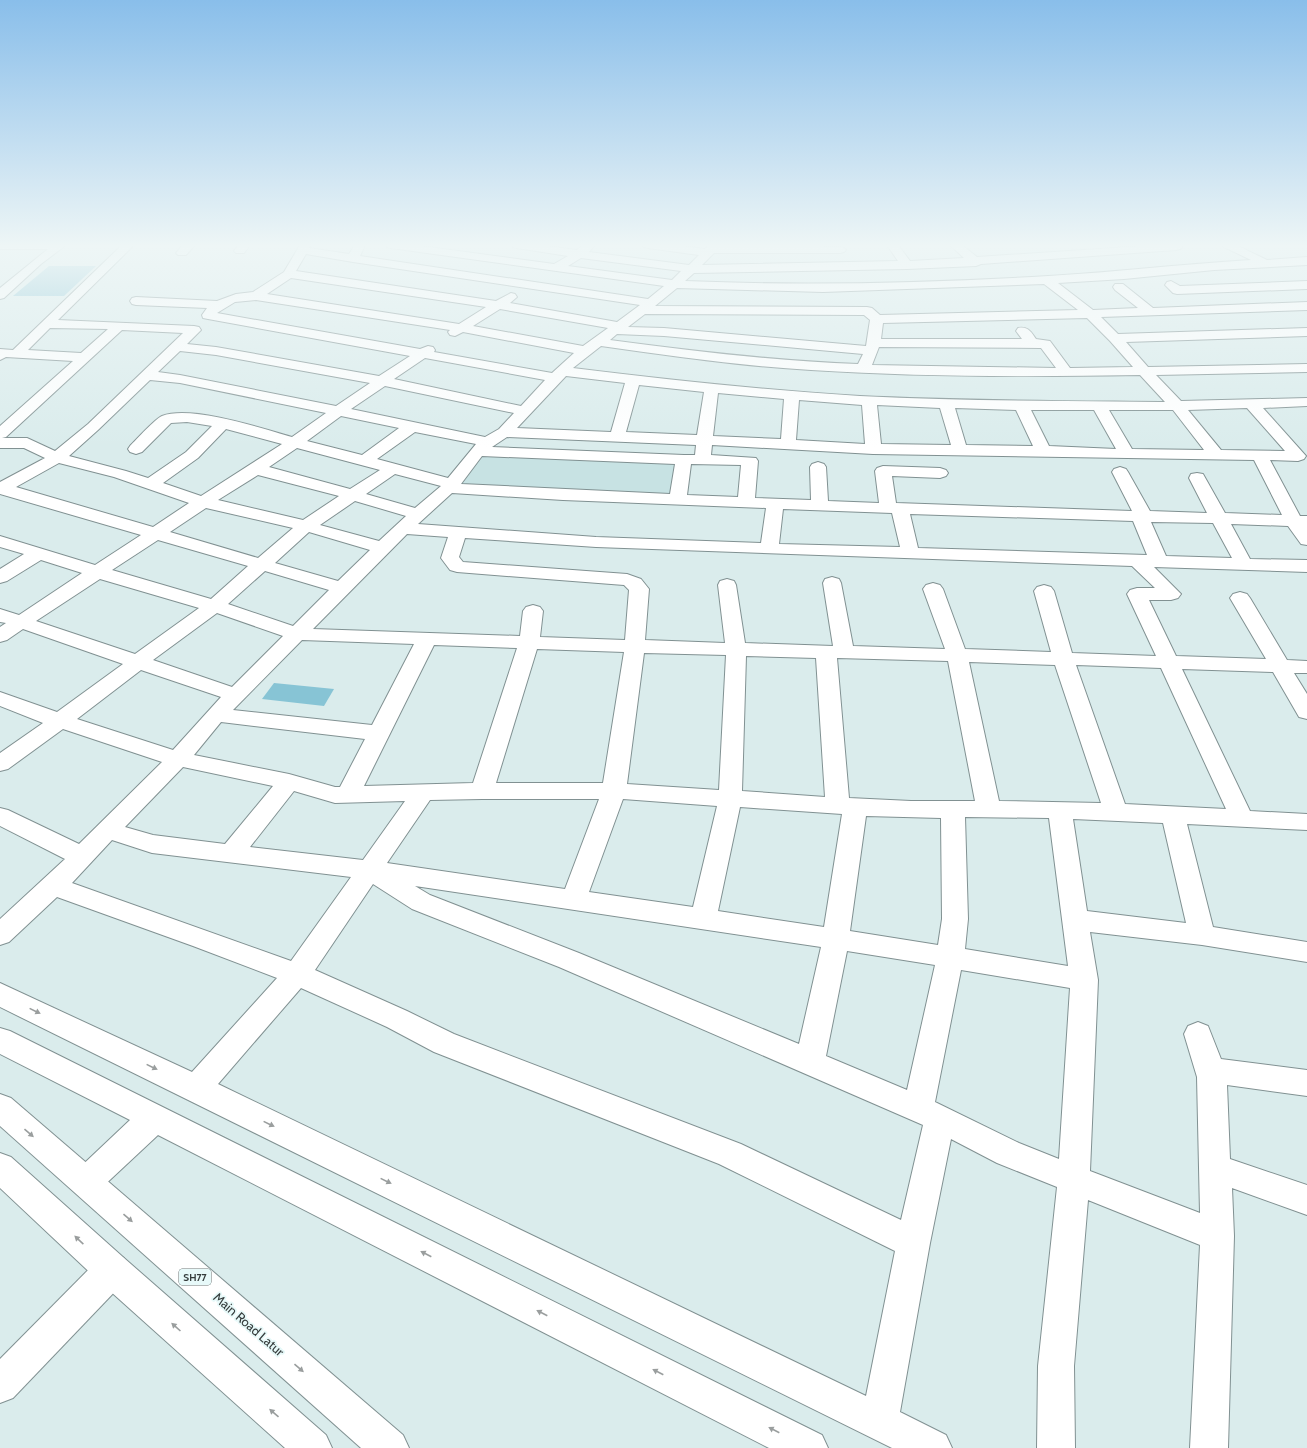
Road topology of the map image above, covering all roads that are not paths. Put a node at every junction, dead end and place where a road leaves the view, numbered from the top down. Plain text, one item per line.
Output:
1 (60, 313) edge
2 (210, 313) edge
3 (358, 313) edge
4 (486, 313) edge
5 (537, 313) edge
6 (638, 313) edge
7 (869, 313) edge
8 (965, 313) edge
9 (995, 313) edge
10 (1033, 313) edge
11 (1118, 313) edge
12 (1090, 314) junction
13 (208, 315) junction
14 (1036, 315) junction
15 (999, 316) junction
16 (969, 317) junction
17 (877, 319) junction
18 (48, 324) junction
19 (119, 326) junction
20 (461, 328) junction
21 (616, 328) junction
22 (1021, 329) dead end
23 (194, 330) junction
24 (1307, 332) edge
25 (1115, 338) junction
26 (598, 342) junction
27 (1032, 343) junction
28 (176, 347) junction
29 (873, 347) junction
30 (586, 351) junction
31 (4, 354) edge
32 (422, 354) junction
33 (85, 357) junction
34 (845, 368) junction
35 (863, 368) junction
36 (1307, 368) edge
37 (1144, 371) junction
38 (1066, 372) junction
39 (559, 374) junction
40 (146, 375) junction
41 (633, 380) junction
42 (382, 381) junction
43 (712, 387) junction
44 (792, 394) junction
45 (841, 398) junction
46 (869, 400) junction
47 (1307, 402) edge
48 (946, 404) junction
49 (1251, 404) junction
50 (1022, 406) junction
51 (1099, 406) junction
52 (1177, 406) junction
53 (339, 411) junction
54 (525, 411) junction
55 (223, 424) junction
56 (412, 426) junction
57 (0, 434) edge
58 (617, 437) junction
59 (703, 440) junction
60 (295, 442) junction
61 (490, 442) junction
62 (0, 444) edge
63 (788, 444) junction
64 (136, 449) dead end
65 (873, 449) junction
66 (960, 450) junction
67 (1044, 451) junction
68 (1127, 454) junction
69 (1216, 455) junction
70 (1260, 456) junction
71 (1303, 456) edge
72 (57, 458) junction
73 (702, 459) junction
74 (365, 460) junction
75 (684, 460) junction
76 (818, 467) dead end
77 (393, 468) junction
78 (256, 469) junction
79 (1120, 472) dead end
80 (940, 473) dead end
81 (1197, 478) dead end
82 (151, 484) junction
83 (450, 486) junction
84 (0, 489) edge
85 (353, 495) junction
86 (678, 499) junction
87 (202, 502) junction
88 (746, 502) junction
89 (775, 503) junction
90 (820, 505) junction
91 (894, 508) junction
92 (418, 514) junction
93 (1142, 517) junction
94 (1219, 519) junction
95 (1301, 521) edge
96 (306, 526) junction
97 (402, 528) junction
98 (458, 532) junction
99 (155, 533) junction
100 (1307, 540) edge
101 (0, 541) edge
102 (382, 548) junction
103 (769, 549) junction
104 (39, 553) junction
105 (910, 553) junction
106 (1137, 560) junction
107 (1159, 561) junction
108 (261, 564) junction
109 (1244, 564) junction
110 (1307, 566) edge
111 (97, 572) junction
112 (0, 577) edge
113 (832, 583) dead end
114 (727, 586) dead end
115 (342, 588) junction
116 (933, 589) dead end
117 (1044, 591) dead end
118 (1240, 598) dead end
119 (214, 606) junction
120 (533, 611) dead end
121 (0, 615) edge
122 (21, 623) junction
123 (296, 634) junction
124 (0, 636) edge
125 (426, 640) junction
126 (529, 642) junction
127 (635, 646) junction
128 (736, 650) junction
129 (835, 653) junction
130 (957, 655) junction
131 (1063, 658) junction
132 (138, 662) junction
133 (1168, 662) junction
134 (1279, 666) junction
135 (1307, 667) edge
136 (235, 695) junction
137 (0, 700) edge
138 (1307, 712) edge
139 (216, 715) junction
140 (60, 721) junction
141 (378, 733) junction
142 (178, 759) junction
143 (0, 764) edge
144 (289, 782) junction
145 (482, 791) junction
146 (614, 791) junction
147 (424, 792) junction
148 (348, 794) junction
149 (730, 799) junction
150 (846, 807) junction
151 (953, 809) junction
152 (989, 809) junction
153 (1060, 810) junction
154 (1116, 812) junction
155 (1173, 815) junction
156 (0, 816) edge
157 (1242, 819) junction
158 (1307, 822) edge
159 (107, 830) junction
160 (230, 854) junction
161 (81, 856) junction
162 (369, 870) junction
163 (53, 886) junction
164 (573, 901) junction
165 (703, 919) junction
166 (1076, 920) junction
167 (0, 935) edge
168 (1202, 935) junction
169 (836, 939) junction
170 (1307, 952) edge
171 (950, 957) junction
172 (297, 974) junction
173 (1084, 980) junction
174 (0, 994) edge
175 (1198, 1034) dead end
176 (0, 1040) edge
177 (810, 1062) junction
178 (1209, 1070) junction
179 (1307, 1083) edge
180 (196, 1088) junction
181 (0, 1107) edge
182 (929, 1113) junction
183 (155, 1117) junction
184 (0, 1167) edge
185 (1215, 1168) junction
186 (1074, 1178) junction
187 (86, 1182) junction
188 (1307, 1200) edge
189 (1217, 1236) junction
190 (913, 1244) junction
191 (112, 1270) junction
192 (0, 1385) edge
193 (880, 1422) junction
194 (305, 1445) edge
195 (390, 1448) edge
196 (809, 1448) edge
197 (933, 1448) edge
198 (1056, 1448) edge
199 (1209, 1448) edge

1 - 18 street
2 - 13 street
3 - 20 street
4 - 20 street
5 - 21 street
6 - 21 street
7 - 17 street
8 - 16 street
9 - 15 street
10 - 14 street
11 - 12 street
12 - 14 street
12 - 25 street
13 - 23 street
13 - 32 street
14 - 15 street
15 - 16 street
16 - 17 street
17 - 29 street
18 - 19 street
18 - 31 street
19 - 23 street
19 - 33 street
20 - 30 street
20 - 32 street
21 - 26 street
21 - 29 street
22 - 27 street
23 - 28 street
24 - 25 street
25 - 37 street
26 - 30 street
26 - 34 street
27 - 29 street
27 - 38 street
28 - 40 street
28 - 42 street
29 - 35 street
30 - 39 street
31 - 33 street
32 - 39 street
32 - 42 street
33 - 57 street
34 - 35 street
34 - 45 street
35 - 38 street
36 - 37 street
37 - 38 street
37 - 52 street
39 - 41 street
39 - 54 street
40 - 53 street
40 - 72 street
41 - 43 street
41 - 58 street
42 - 53 street
42 - 54 street
43 - 44 street
43 - 59 street
44 - 45 street
44 - 63 street
45 - 46 street
46 - 48 street
46 - 65 street
47 - 49 street
48 - 50 street
48 - 66 street
49 - 52 street
49 - 71 street
50 - 51 street
50 - 67 street
51 - 52 street
51 - 68 street
52 - 69 street
53 - 56 street
53 - 60 street
54 - 61 street
55 - 60 street
55 - 64 street
55 - 82 street
56 - 61 street
56 - 74 street
58 - 59 street
58 - 61 street
59 - 63 street
59 - 73 street
60 - 74 street
60 - 78 street
61 - 75 street
61 - 83 street
62 - 72 street
63 - 65 street
65 - 66 street
66 - 67 street
67 - 68 street
68 - 69 street
69 - 70 street
70 - 71 street
70 - 95 street
72 - 82 street
72 - 84 street
73 - 75 street
73 - 88 street
74 - 77 street
75 - 86 street
76 - 90 street
77 - 83 street
77 - 85 street
78 - 85 street
78 - 87 street
79 - 93 street
80 - 91 street
81 - 94 street
82 - 87 street
83 - 86 street
83 - 92 street
84 - 99 street
85 - 92 street
85 - 96 street
86 - 88 street
87 - 96 street
87 - 99 street
88 - 89 street
89 - 90 street
89 - 103 street
90 - 91 street
91 - 93 street
91 - 105 street
92 - 97 street
93 - 94 street
93 - 107 street
94 - 95 street
94 - 109 street
95 - 100 street
96 - 102 street
96 - 108 street
97 - 98 street
97 - 102 street
98 - 103 street
98 - 127 street
99 - 108 street
99 - 111 street
101 - 104 street
102 - 115 street
103 - 105 street
104 - 111 street
104 - 112 street
105 - 106 street
106 - 107 street
106 - 133 street
107 - 109 street
108 - 115 street
108 - 119 street
109 - 110 street
111 - 119 street
111 - 122 street
113 - 129 street
114 - 128 street
115 - 123 street
116 - 130 street
117 - 131 street
118 - 134 street
119 - 123 street
119 - 132 street
120 - 126 street
121 - 122 street
122 - 124 street
122 - 132 street
123 - 125 street
123 - 136 street
125 - 126 street
125 - 141 street
126 - 127 street
126 - 145 street
127 - 128 street
127 - 146 street
128 - 129 street
128 - 149 street
129 - 130 street
129 - 150 street
130 - 131 street
130 - 152 street
131 - 133 street
131 - 154 street
132 - 136 street
132 - 140 street
133 - 134 street
133 - 157 street
134 - 135 street
134 - 138 street
136 - 139 street
137 - 140 street
139 - 141 street
139 - 142 street
140 - 142 street
140 - 143 street
141 - 148 street
142 - 144 street
142 - 159 street
144 - 148 street
144 - 160 street
145 - 146 street
145 - 147 street
146 - 149 street
146 - 164 street
147 - 148 street
147 - 162 street
149 - 150 street
149 - 165 street
150 - 151 street
150 - 169 street
151 - 152 street
151 - 171 street
152 - 153 street
153 - 154 street
153 - 166 street
154 - 155 street
155 - 157 street
155 - 168 street
156 - 161 street
157 - 158 street
159 - 160 street
159 - 161 street
160 - 162 street
161 - 163 street
162 - 164 street
162 - 172 street
162 - 177 street
163 - 167 street
163 - 172 street
164 - 165 street
165 - 169 street
166 - 168 street
166 - 173 street
168 - 170 street
169 - 171 street
169 - 177 street
171 - 173 street
171 - 182 street
172 - 180 street
172 - 190 street
173 - 186 street
174 -> 180 street
175 - 178 street
176 - 183 street
177 - 182 street
178 - 179 street
178 - 185 street
180 -> 193 street
181 -> 187 street, Main Road Latur / SH77
182 - 186 street
182 - 190 street
183 - 187 street
196 -> 183 street
191 -> 184 street
185 - 188 street
185 - 189 street
186 - 189 street
186 - 198 street
187 -> 195 street, Main Road Latur / SH77
189 - 199 street
190 - 193 street
191 - 192 street
194 -> 191 street
193 - 197 street

